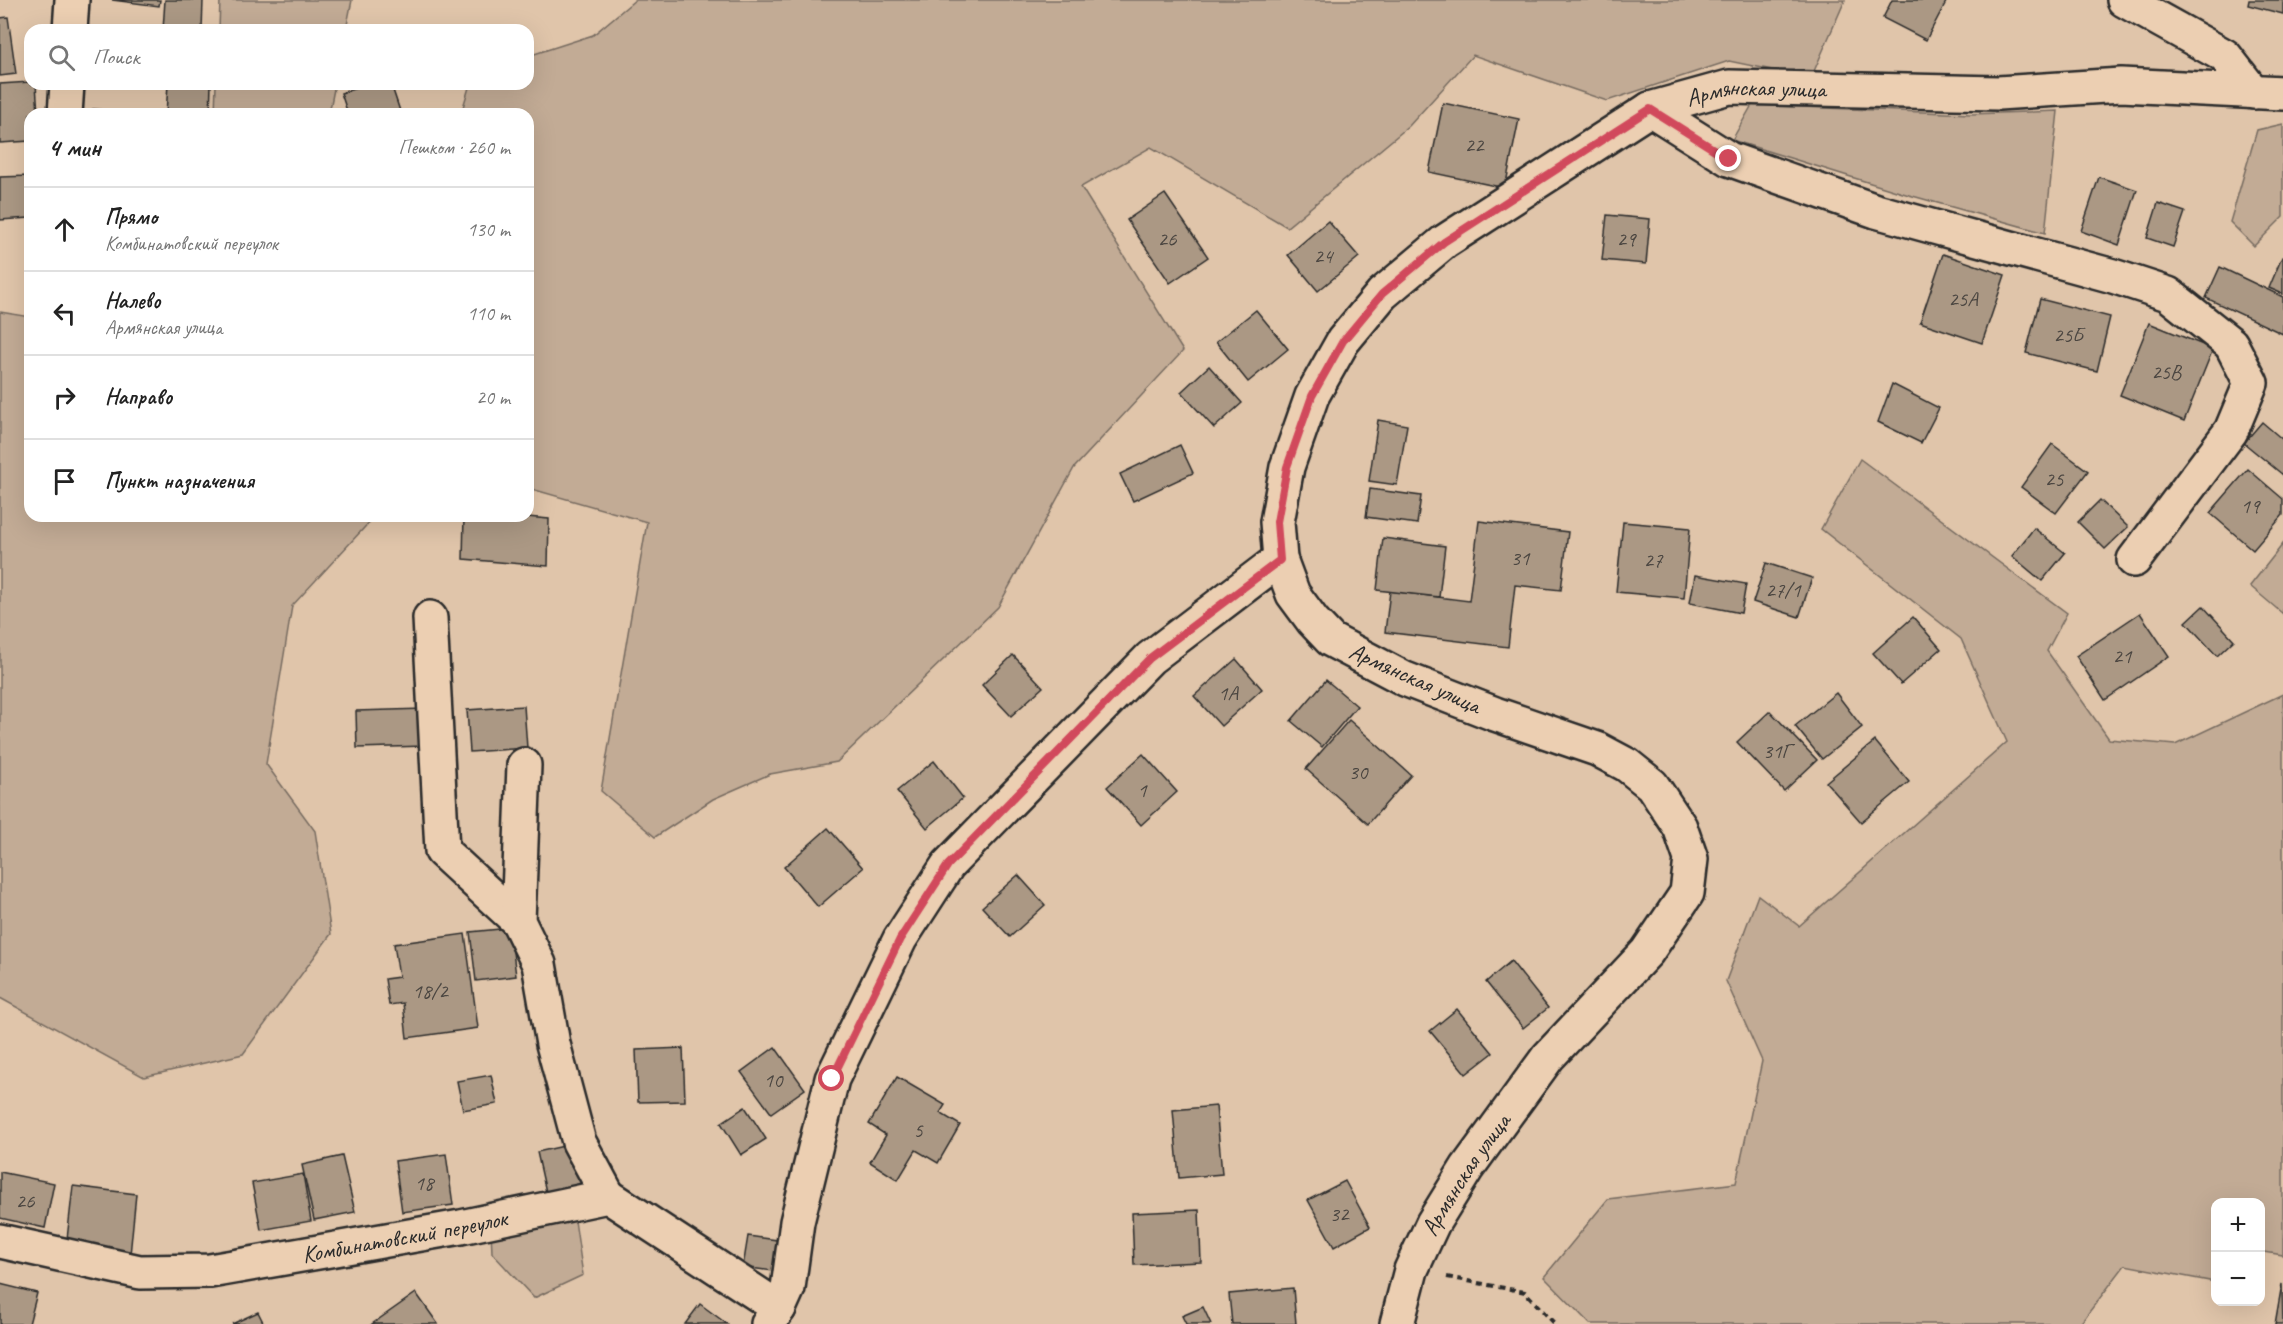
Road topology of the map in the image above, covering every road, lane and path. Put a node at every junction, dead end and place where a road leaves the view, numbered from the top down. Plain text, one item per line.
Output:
1 (72, 0) edge
2 (2124, 0) edge
3 (70, 24) edge
4 (66, 90) edge
5 (2268, 92) edge
6 (65, 108) edge
7 (1650, 109) junction
8 (1280, 560) junction
9 (2134, 560) dead end
10 (430, 618) dead end
11 (524, 765) dead end
12 (518, 921) junction
13 (608, 1196) junction
14 (0, 1241) edge
15 (1411, 1270) junction
16 (774, 1316) edge
17 (1397, 1324) edge
18 (1555, 1324) edge

1 - 3 street
2 - 5 street
4 - 6 street
5 - 7 street, Армянская улица
7 - 8 street, Армянская улица
7 - 9 street
8 - 15 street, Армянская улица
8 - 16 street
10 - 12 street
11 - 12 street
12 - 13 street
13 - 14 street, Комбинатовский переулок
13 - 16 street
15 - 17 street, Армянская улица
15 - 18 path

